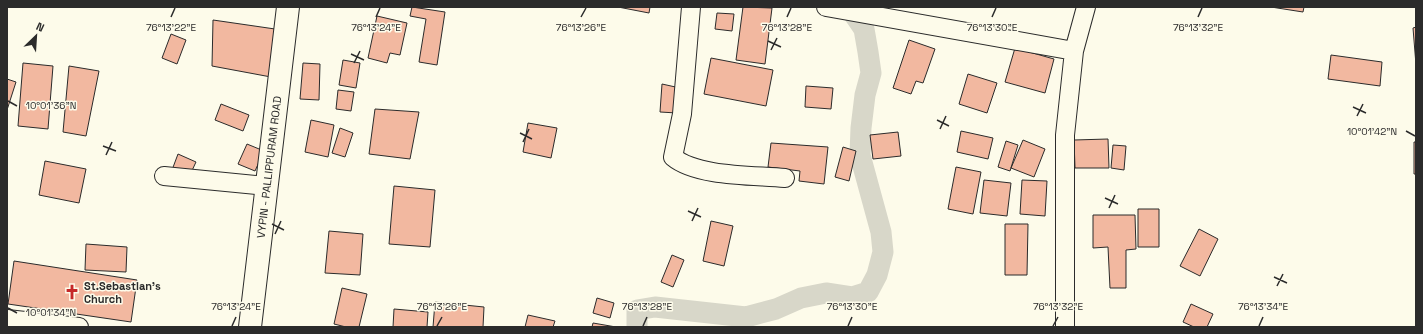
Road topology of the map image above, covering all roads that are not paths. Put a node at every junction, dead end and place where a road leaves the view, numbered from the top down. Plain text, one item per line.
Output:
1 (288, 7) edge
2 (691, 7) edge
3 (829, 7) edge
4 (1086, 7) edge
5 (1074, 51) junction
6 (164, 176) dead end
7 (785, 178) dead end
8 (266, 186) junction
9 (7, 320) edge
10 (79, 327) edge
11 (250, 327) edge
12 (1065, 327) edge

1 - 8 main road, VYPIN - PALLIPPURAM ROAD
2 - 7 street
3 - 5 street
4 - 5 street
5 - 12 street
6 - 8 street
8 - 11 main road, VYPIN - PALLIPPURAM ROAD
9 - 10 street

